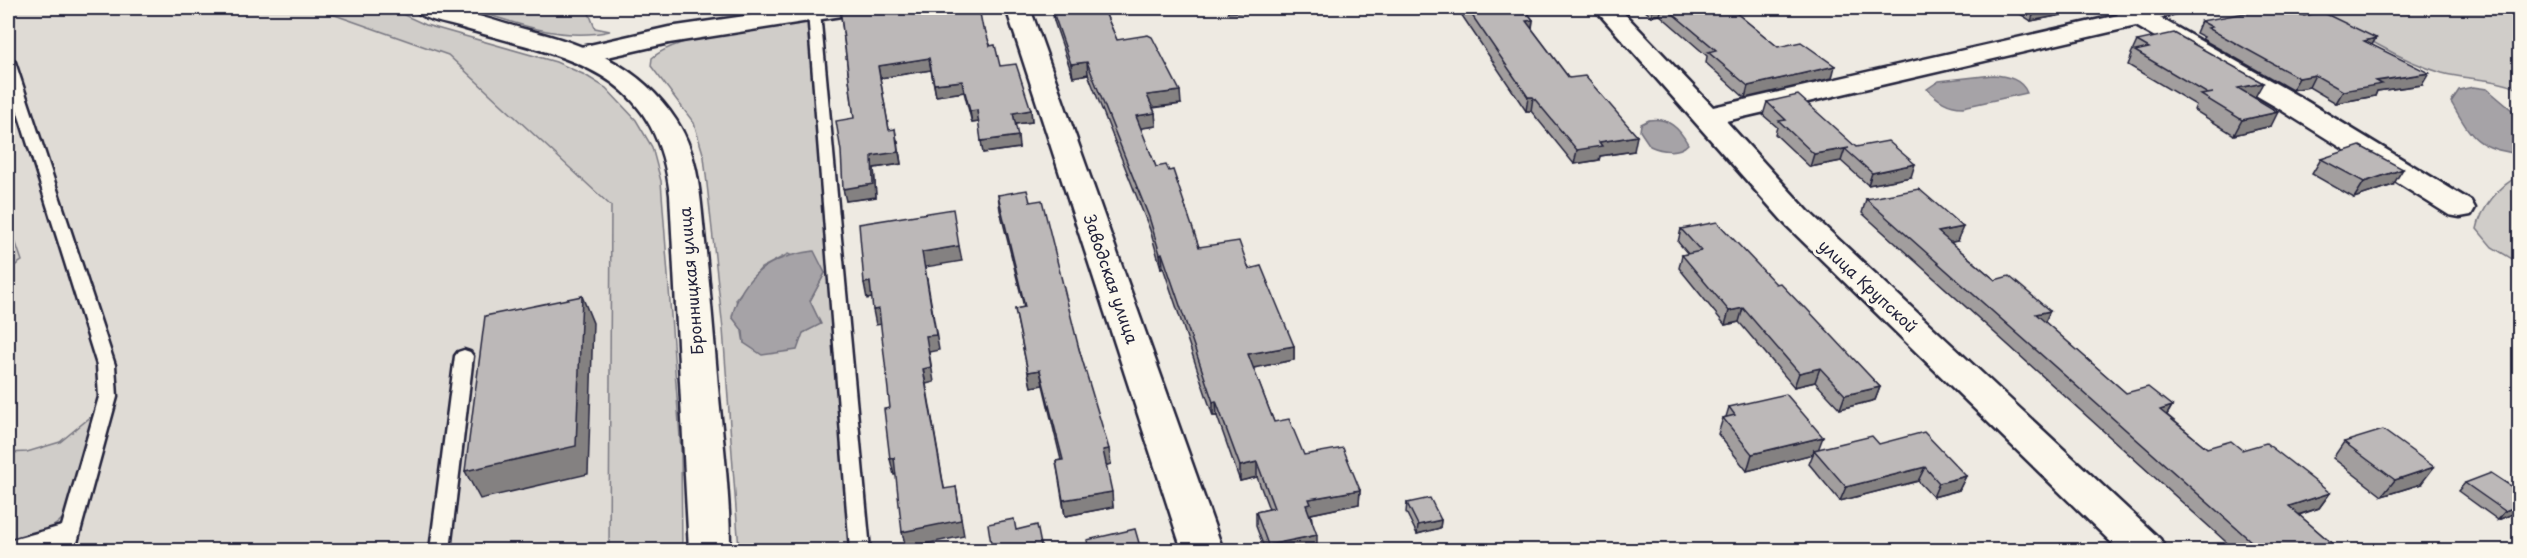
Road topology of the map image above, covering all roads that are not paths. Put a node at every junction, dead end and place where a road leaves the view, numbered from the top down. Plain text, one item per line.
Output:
1 (426, 8) edge
2 (848, 8) edge
3 (1018, 8) edge
4 (1605, 8) edge
5 (2166, 8) edge
6 (788, 12) edge
7 (814, 12) junction
8 (2132, 12) edge
9 (581, 55) junction
10 (8, 62) edge
11 (1707, 117) junction
12 (2460, 208) dead end
13 (464, 356) dead end
14 (68, 541) edge
15 (8, 549) edge
16 (440, 550) edge
17 (710, 550) edge
18 (860, 550) edge
19 (1203, 550) edge
20 (2145, 550) edge

1 - 9 street, Бронницкая улица
2 - 7 street
3 - 19 street, Заводская улица
4 - 11 street, улица Крупской
5 - 8 street
6 - 7 street
6 - 9 street
7 - 18 lane
8 - 11 street
8 - 12 street
9 - 17 street, Бронницкая улица
10 - 14 lane
11 - 20 street, улица Крупской
13 - 16 lane
14 - 15 lane

